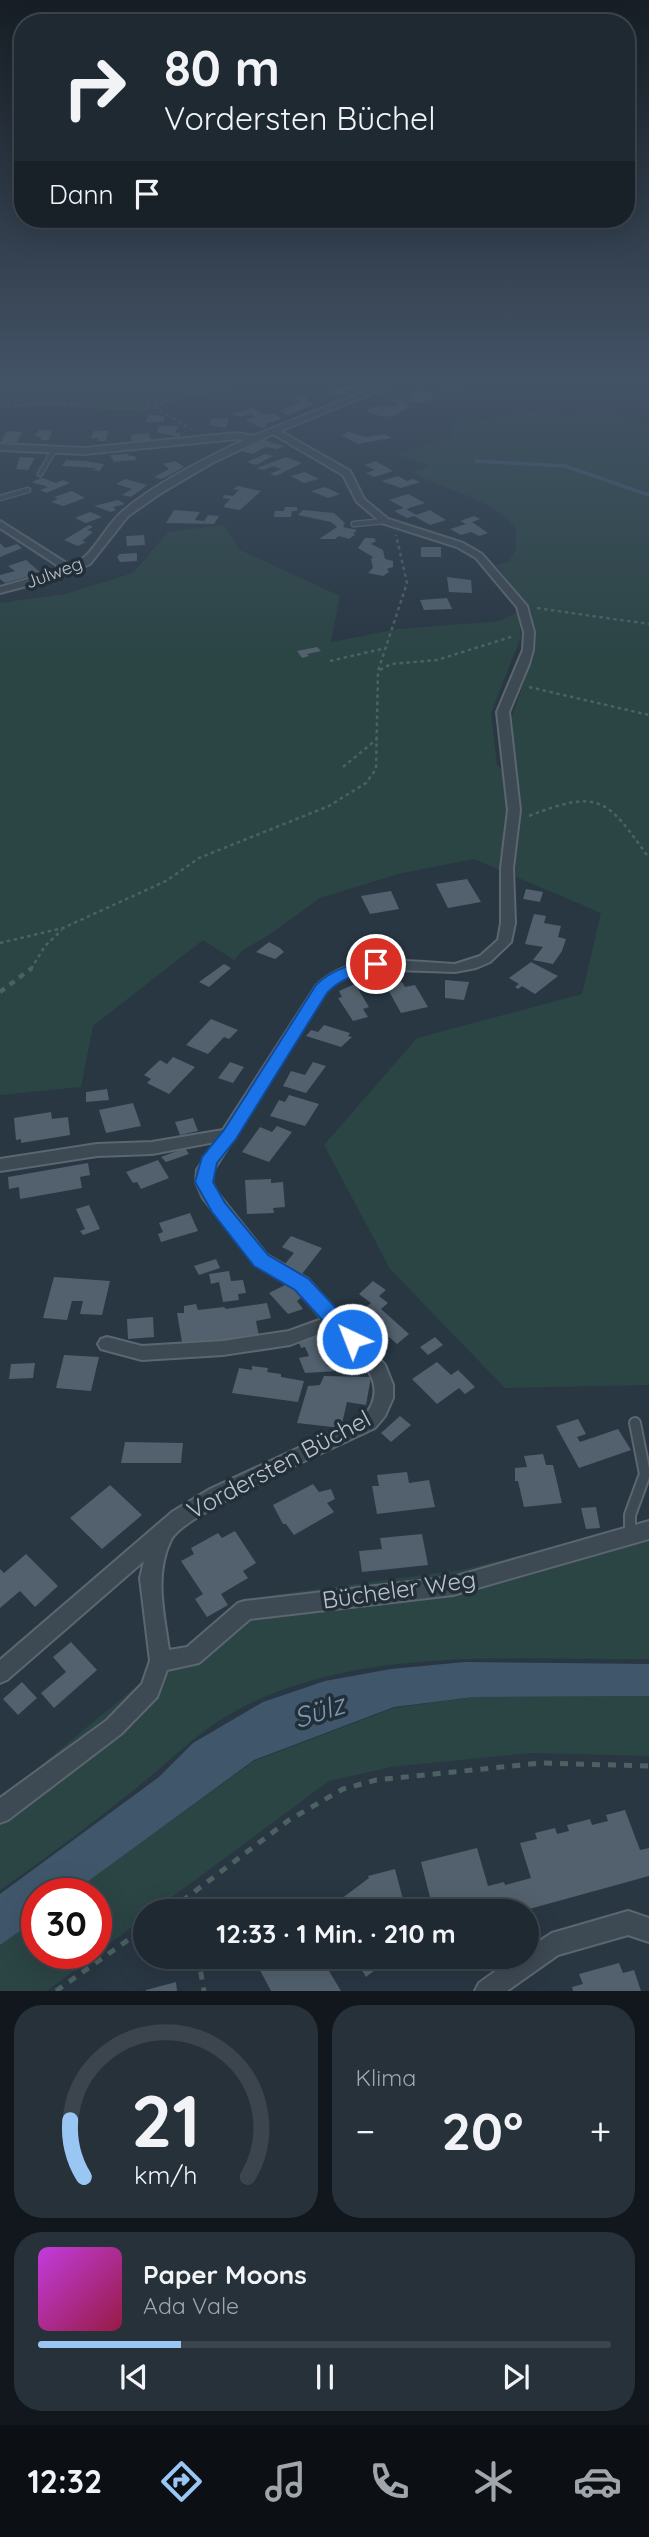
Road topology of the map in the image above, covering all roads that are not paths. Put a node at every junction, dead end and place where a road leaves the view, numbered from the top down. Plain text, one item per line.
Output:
1 (42, 471) edge
2 (192, 471) edge
3 (342, 471) edge
4 (40, 474) dead end
5 (28, 490) dead end
6 (0, 498) edge
7 (388, 523) junction
8 (0, 524) edge
9 (354, 524) dead end
10 (71, 570) junction
11 (0, 590) edge
12 (230, 1134) junction
13 (0, 1166) edge
14 (335, 1321) junction
15 (107, 1344) dead end
16 (635, 1423) dead end
17 (640, 1532) edge
18 (164, 1533) junction
19 (160, 1661) junction
20 (0, 1674) edge
21 (0, 1812) edge
22 (649, 1930) edge
23 (487, 1991) edge

1 - 4 lane
2 - 10 street, Julweg
3 - 7 street
5 - 6 lane
7 - 9 lane
7 - 12 street, Vordersten Büchel
8 - 10 street
10 - 11 street, Julweg
12 - 13 street
12 - 14 street, Vordersten Büchel
14 - 15 street
14 - 18 street, Vordersten Büchel
16 - 17 lane
17 - 19 street, Bücheler Weg
18 - 19 street
18 - 20 street, Vordersten Büchel
19 - 21 street
22 - 23 street

